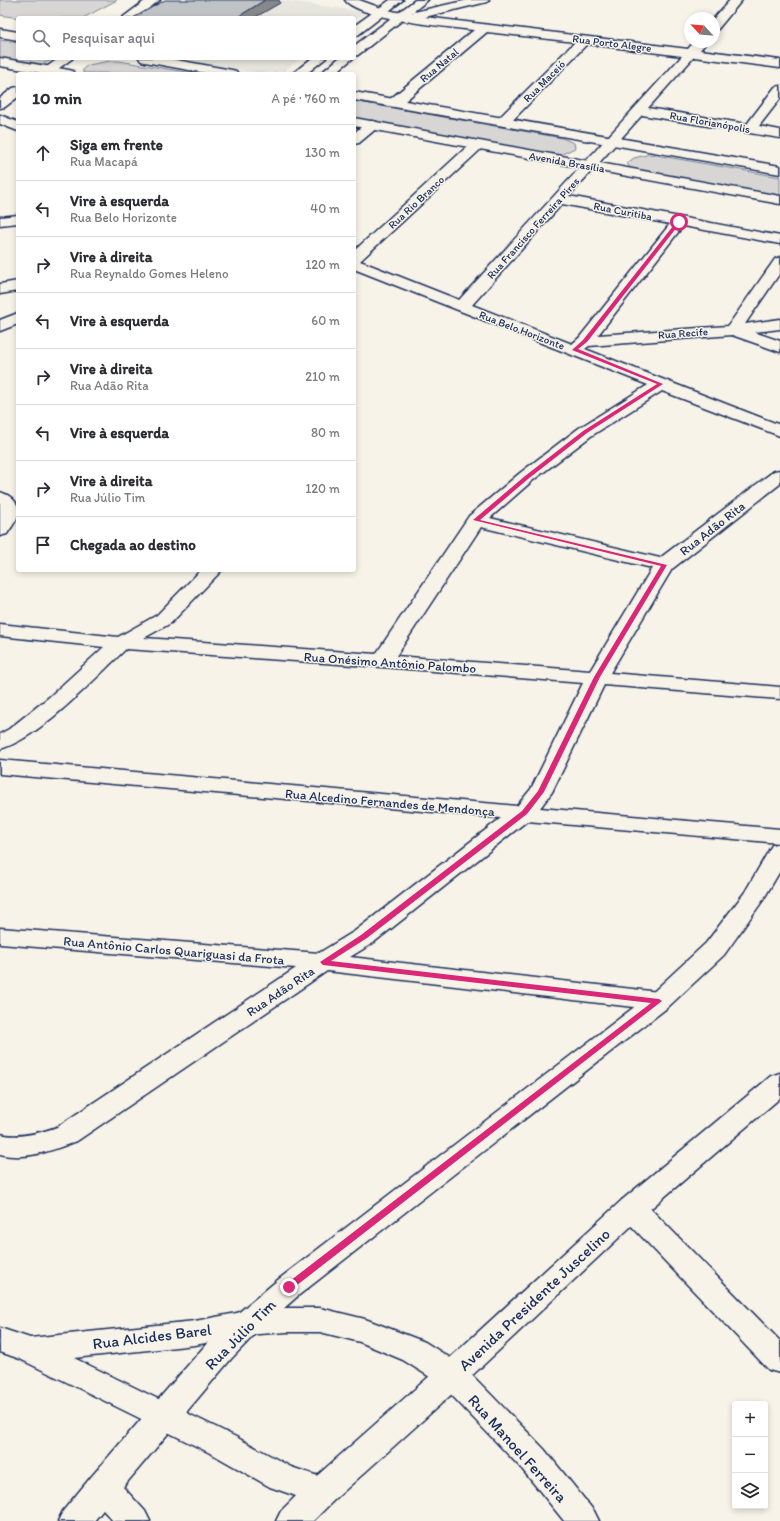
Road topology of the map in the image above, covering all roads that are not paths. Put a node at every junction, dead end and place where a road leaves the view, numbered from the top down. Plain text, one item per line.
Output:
1 (154, 0) edge
2 (351, 0) edge
3 (397, 0) edge
4 (422, 0) edge
5 (483, 0) edge
6 (736, 0) edge
7 (434, 10) junction
8 (380, 12) junction
9 (131, 16) edge
10 (403, 17) junction
11 (720, 19) edge
12 (445, 23) junction
13 (484, 28) junction
14 (356, 30) edge
15 (0, 33) edge
16 (16, 36) edge
17 (584, 40) junction
18 (684, 46) edge
19 (696, 48) edge
20 (702, 48) edge
21 (356, 51) edge
22 (65, 60) edge
23 (156, 60) edge
24 (317, 60) edge
25 (344, 60) edge
26 (0, 62) edge
27 (780, 64) edge
28 (45, 72) edge
29 (221, 72) edge
30 (301, 72) edge
31 (329, 72) edge
32 (780, 90) edge
33 (16, 92) edge
34 (356, 96) edge
35 (394, 103) junction
36 (0, 104) edge
37 (640, 111) junction
38 (0, 119) edge
39 (356, 122) edge
40 (503, 122) junction
41 (372, 125) junction
42 (16, 126) edge
43 (750, 129) junction
44 (780, 134) edge
45 (356, 138) edge
46 (612, 141) junction
47 (477, 145) junction
48 (589, 166) junction
49 (780, 170) edge
50 (560, 199) junction
51 (780, 200) edge
52 (16, 210) edge
53 (0, 211) edge
54 (16, 219) edge
55 (0, 221) edge
56 (679, 222) junction
57 (780, 240) edge
58 (356, 257) edge
59 (780, 262) edge
60 (356, 265) edge
61 (16, 286) edge
62 (0, 289) edge
63 (461, 307) junction
64 (16, 319) edge
65 (780, 324) edge
66 (0, 326) edge
67 (733, 330) junction
68 (580, 345) junction
69 (780, 348) edge
70 (661, 384) junction
71 (780, 431) edge
72 (780, 475) edge
73 (0, 498) edge
74 (476, 520) junction
75 (0, 530) edge
76 (664, 565) junction
77 (210, 572) edge
78 (0, 630) edge
79 (121, 643) junction
80 (382, 661) junction
81 (597, 677) junction
82 (780, 693) edge
83 (0, 742) edge
84 (0, 767) edge
85 (524, 812) junction
86 (780, 836) edge
87 (780, 850) edge
88 (0, 936) edge
89 (323, 962) junction
90 (659, 1001) junction
91 (780, 1083) edge
92 (0, 1144) edge
93 (632, 1208) junction
94 (247, 1323) junction
95 (0, 1340) edge
96 (30, 1350) junction
97 (780, 1361) edge
98 (452, 1375) junction
99 (163, 1416) junction
100 (102, 1487) junction
101 (322, 1490) junction
102 (74, 1521) edge
103 (134, 1521) edge
104 (292, 1521) edge
105 (583, 1521) edge

1 - 9 street
2 - 8 street, Rua Porto Alegre
3 - 8 street
4 - 10 street
5 - 7 street
6 - 11 street
7 - 10 street
7 - 12 street
8 - 10 street, Rua Porto Alegre
8 - 14 street
10 - 12 street, Rua Porto Alegre
10 - 21 street
12 - 13 street, Rua Porto Alegre
13 - 17 street, Rua Porto Alegre
13 - 35 street, Rua Natal
15 - 16 street
17 - 18 street, Rua Porto Alegre
17 - 40 street, Rua Maceió
19 - 37 street, Rua Francisco Ferreira Pires
20 - 27 street, Rua Porto Alegre
22 - 28 street
23 - 29 street
24 - 30 street
25 - 31 street
26 - 28 street
32 - 43 street
33 - 36 street
34 - 35 street
35 - 40 street
37 - 43 street, Rua Florianópolis
37 - 46 street, Rua Francisco Ferreira Pires
38 - 42 street
39 - 41 street, Avenida Brasília
40 - 46 street
41 - 45 street
41 - 47 street, Avenida Brasília
43 - 44 street, Rua Florianópolis
46 - 48 street, Rua Francisco Ferreira Pires
46 - 49 street
47 - 48 street, Avenida Brasília
47 - 58 street, Rua Rio Branco
48 - 50 street, Rua Francisco Ferreira Pires
48 - 51 street, Avenida Brasília
50 - 56 street, Rua Curitiba
50 - 63 street, Rua Francisco Ferreira Pires
52 - 53 street
54 - 55 street
56 - 57 street, Rua Curitiba
56 - 68 street
59 - 67 street
60 - 63 street, Rua Belo Horizonte
61 - 62 street
63 - 68 street, Rua Belo Horizonte
64 - 66 street
65 - 67 street, Rua Recife
67 - 68 street, Rua Recife
67 - 69 street
68 - 70 street, Rua Belo Horizonte
70 - 71 street, Rua Belo Horizonte
70 - 74 street
72 - 76 street, Rua Adão Rita
73 - 75 street
74 - 76 street
74 - 80 street
76 - 81 street, Rua Adão Rita
77 - 79 street
78 - 79 street, Rua Onésimo Antônio Palombo
79 - 80 street, Rua Onésimo Antônio Palombo
79 - 83 street
80 - 81 street, Rua Onésimo Antônio Palombo
81 - 82 street, Rua Onésimo Antônio Palombo
81 - 85 street, Rua Adão Rita
84 - 85 street, Rua Alcedino Fernandes de Mendonça
85 - 86 street, Rua Alcedino Fernandes de Mendonça
85 - 89 street, Rua Adão Rita
87 - 90 street, Rua Júlio Tim
88 - 89 street, Rua Antônio Carlos Quariguasi da Frota
89 - 90 street, Rua Antônio Carlos Quariguasi da Frota
89 - 92 street, Rua Adão Rita
90 - 94 street, Rua Júlio Tim
91 - 93 street, Avenida Presidente Juscelino
93 - 97 street
93 - 98 street, Avenida Presidente Juscelino
94 - 96 street, Rua Alcides Barel
94 - 98 street, Rua Alcides Barel
94 - 99 street, Rua Júlio Tim
95 - 96 street, Rua Alcides Barel
96 - 99 street, Rua Alcides Barel
98 - 101 street, Avenida Presidente Juscelino
98 - 105 street, Rua Manoel Ferreira
99 - 100 street, Rua Júlio Tim
99 - 101 street, Rua Alcides Barel
100 - 102 street, Rua Júlio Tim
100 - 103 street
101 - 104 street, Avenida Presidente Juscelino

